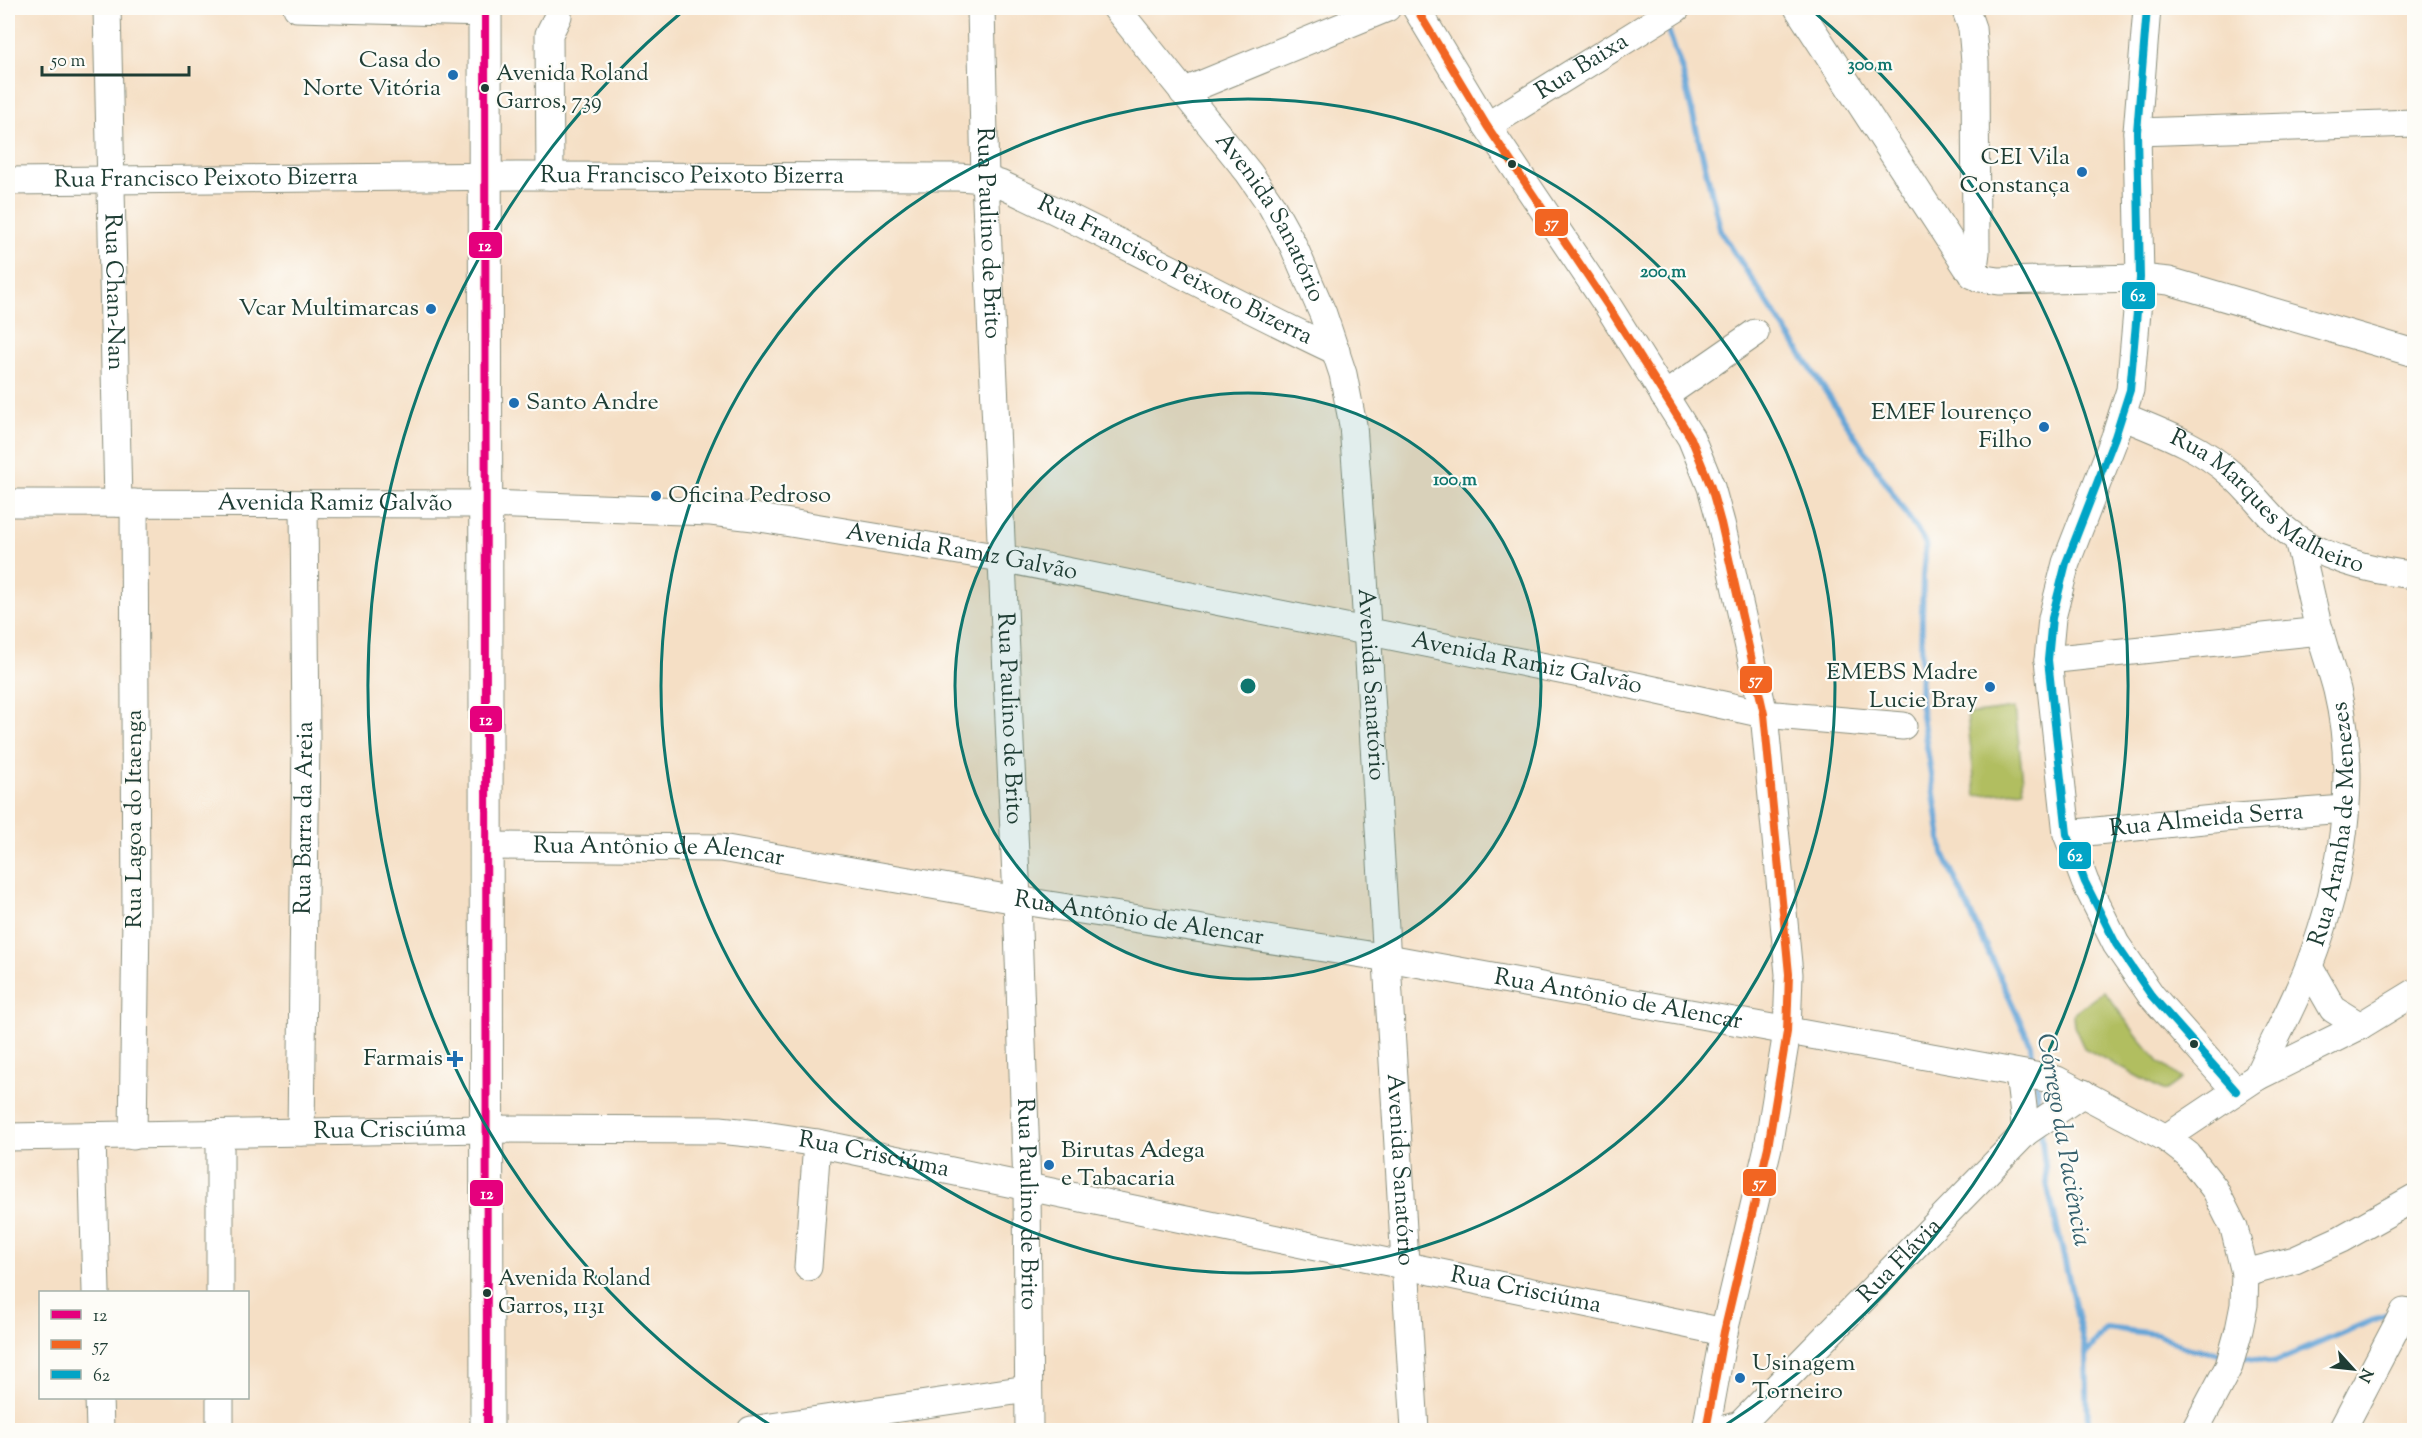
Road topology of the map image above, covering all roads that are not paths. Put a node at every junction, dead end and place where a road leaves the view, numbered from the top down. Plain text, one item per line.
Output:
1 (107, 8) edge
2 (297, 8) edge
3 (558, 8) edge
4 (981, 8) edge
5 (1116, 8) edge
6 (1387, 8) edge
7 (1416, 8) edge
8 (1676, 8) edge
9 (1798, 8) edge
10 (1965, 8) edge
11 (2147, 8) edge
12 (485, 10) edge
13 (1184, 92) junction
14 (2415, 123) edge
15 (1487, 126) junction
16 (2137, 132) junction
17 (485, 176) junction
18 (550, 176) junction
19 (110, 180) junction
20 (985, 180) junction
21 (8, 181) edge
22 (1970, 271) junction
23 (2140, 278) junction
24 (1755, 333) dead end
25 (1336, 351) junction
26 (2415, 352) edge
27 (1664, 396) junction
28 (2122, 416) junction
29 (8, 503) edge
30 (126, 503) junction
31 (485, 504) junction
32 (304, 505) junction
33 (2298, 540) junction
34 (1001, 558) junction
35 (2415, 575) edge
36 (2320, 631) junction
37 (1368, 632) junction
38 (2048, 660) junction
39 (1764, 714) junction
40 (1903, 726) dead end
41 (2345, 809) junction
42 (2067, 834) junction
43 (487, 846) junction
44 (1017, 900) junction
45 (1388, 958) junction
46 (2308, 967) junction
47 (2415, 993) edge
48 (2360, 1026) junction
49 (1787, 1032) junction
50 (2022, 1074) junction
51 (2247, 1084) junction
52 (2072, 1094) junction
53 (487, 1129) junction
54 (2028, 1131) junction
55 (301, 1132) junction
56 (220, 1134) junction
57 (92, 1136) junction
58 (133, 1136) junction
59 (8, 1137) edge
60 (2166, 1137) junction
61 (817, 1143) junction
62 (1027, 1188) junction
63 (2415, 1198) edge
64 (808, 1267) dead end
65 (1406, 1267) junction
66 (2245, 1273) junction
67 (96, 1291) edge
68 (220, 1291) edge
69 (2403, 1312) dead end
70 (1724, 1332) junction
71 (1027, 1389) junction
72 (99, 1399) edge
73 (220, 1399) edge
74 (99, 1431) edge
75 (220, 1431) edge
76 (488, 1431) edge
77 (751, 1431) edge
78 (1029, 1431) edge
79 (1414, 1431) edge
80 (1706, 1431) edge
81 (1721, 1431) edge
82 (2195, 1431) edge
83 (2342, 1431) edge

1 - 19 street, Rua Chan-Nan
2 - 12 street
3 - 18 street
4 - 20 street, Rua Paulino de Brito
5 - 13 street, Avenida Sanatório
6 - 13 street
7 - 15 street
8 - 15 street, Rua Baixa
9 - 22 street
10 - 22 street
11 - 16 street
12 - 17 main road
13 - 25 street, Avenida Sanatório
14 - 16 street
15 - 27 street
16 - 23 street
17 - 18 street, Rua Francisco Peixoto Bizerra
17 - 19 street, Rua Francisco Peixoto Bizerra
17 - 31 main road
18 - 20 street, Rua Francisco Peixoto Bizerra
19 - 21 street, Rua Francisco Peixoto Bizerra
19 - 30 street, Rua Chan-Nan
20 - 25 street, Rua Francisco Peixoto Bizerra
20 - 34 street, Rua Paulino de Brito
22 - 23 street
23 - 26 street
23 - 28 street
24 - 27 street
25 - 37 street, Avenida Sanatório
27 - 39 street
28 - 33 street, Rua Marques Malheiro
28 - 38 street
29 - 30 street, Avenida Ramiz Galvão
30 - 32 street, Avenida Ramiz Galvão
30 - 58 street, Rua Lagoa do Itaenga
31 - 32 street, Avenida Ramiz Galvão
31 - 34 street, Avenida Ramiz Galvão
31 - 43 main road
32 - 55 street, Rua Barra da Areia
33 - 35 street, Rua Marques Malheiro
33 - 36 street, Rua Aranha de Menezes
34 - 37 street, Avenida Ramiz Galvão
34 - 44 street, Rua Paulino de Brito
36 - 38 street
36 - 41 street, Rua Aranha de Menezes
37 - 39 street, Avenida Ramiz Galvão
37 - 45 street, Avenida Sanatório
38 - 42 street
39 - 40 street, Avenida Ramiz Galvão
39 - 49 street
41 - 42 street, Rua Almeida Serra
41 - 46 street, Rua Aranha de Menezes
42 - 51 street
43 - 44 street, Rua Antônio de Alencar
43 - 53 main road
44 - 45 street, Rua Antônio de Alencar
44 - 62 street, Rua Paulino de Brito
45 - 49 street, Rua Antônio de Alencar
45 - 65 street, Avenida Sanatório
46 - 48 street, Rua Aranha de Menezes
46 - 51 street, Rua Aranha de Menezes
47 - 48 street
48 - 51 street
49 - 50 street, Rua Antônio de Alencar
49 - 70 street
50 - 52 street, Rua Antônio de Alencar
50 - 54 street
51 - 60 street
52 - 54 street, Rua Flávia
52 - 60 street, Rua Antônio de Alencar
53 - 55 street, Rua Crisciúma
53 - 61 street, Rua Crisciúma
53 - 76 main road
54 - 81 street, Rua Flávia
55 - 56 street, Rua Crisciúma
56 - 58 street, Rua Crisciúma
56 - 68 street
57 - 58 street, Rua Crisciúma
57 - 59 street, Rua Crisciúma
57 - 67 street
60 - 66 street, Rua Antônio de Alencar
61 - 62 street, Rua Crisciúma
61 - 64 street
62 - 65 street, Rua Crisciúma
62 - 71 street, Rua Paulino de Brito
63 - 66 street
65 - 70 street, Rua Crisciúma
65 - 79 street, Avenida Sanatório
66 - 82 street, Rua Antônio de Alencar
69 - 83 street
70 - 80 street
71 - 77 street
71 - 78 street, Rua Paulino de Brito
72 - 74 street
73 - 75 street

